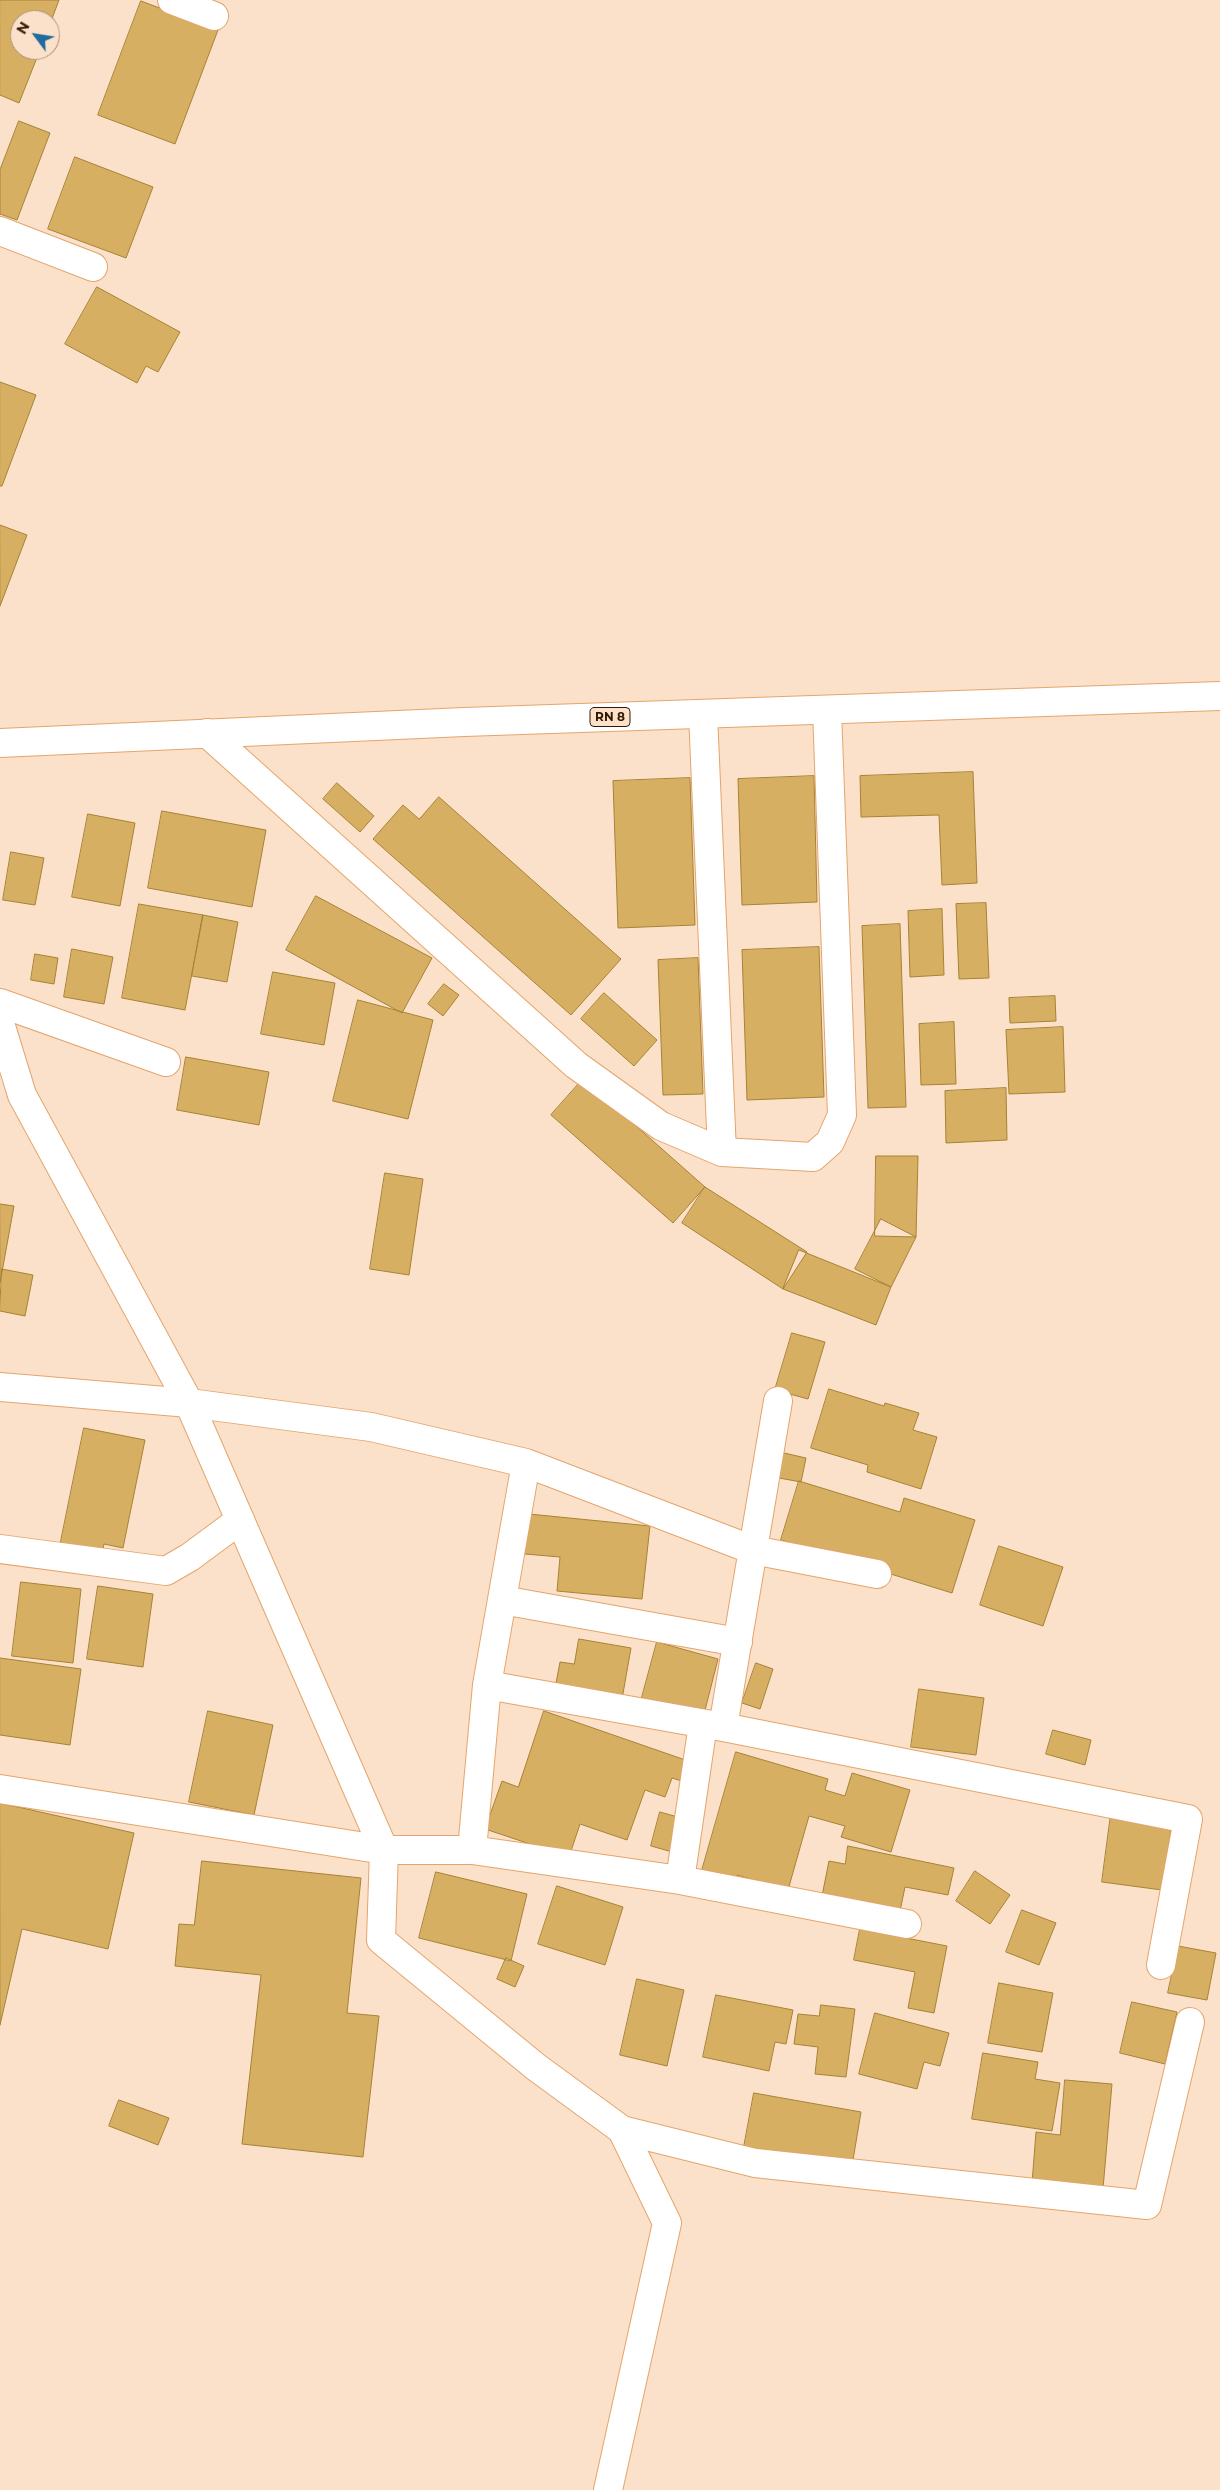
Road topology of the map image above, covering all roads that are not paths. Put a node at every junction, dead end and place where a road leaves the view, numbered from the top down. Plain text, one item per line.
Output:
1 (172, 0) edge
2 (214, 16) dead end
3 (0, 231) edge
4 (93, 267) dead end
5 (1220, 696) edge
6 (826, 710) junction
7 (703, 714) junction
8 (207, 733) junction
9 (0, 743) edge
10 (0, 1003) edge
11 (0, 1023) edge
12 (166, 1062) dead end
13 (722, 1152) junction
14 (0, 1387) edge
15 (778, 1401) dead end
16 (189, 1403) junction
17 (526, 1463) junction
18 (240, 1520) junction
19 (0, 1549) edge
20 (753, 1550) junction
21 (877, 1574) dead end
22 (502, 1600) junction
23 (738, 1642) junction
24 (487, 1685) junction
25 (713, 1726) junction
26 (0, 1789) edge
27 (384, 1850) junction
28 (472, 1850) junction
29 (680, 1880) junction
30 (906, 1924) dead end
31 (1162, 1965) dead end
32 (1190, 2022) dead end
33 (622, 2130) junction
34 (608, 2490) edge

1 - 2 street
3 - 4 street
5 - 6 street, RN 8
6 - 7 street, RN 8
6 - 13 street
7 - 8 street, RN 8
7 - 13 street
8 - 9 street, RN 8
8 - 13 street
10 - 12 street
11 - 16 street
14 - 16 street
15 - 20 street
16 - 17 street
16 - 18 street
17 - 20 street
17 - 22 street
18 - 19 street
18 - 27 street
20 - 21 street
20 - 23 street
22 - 23 street
22 - 24 street
23 - 25 street
24 - 25 street
24 - 28 street
25 - 29 street
25 - 31 street
26 - 27 street
27 - 28 street
27 - 33 street
28 - 29 street
29 - 30 street
32 - 33 street
33 - 34 street

